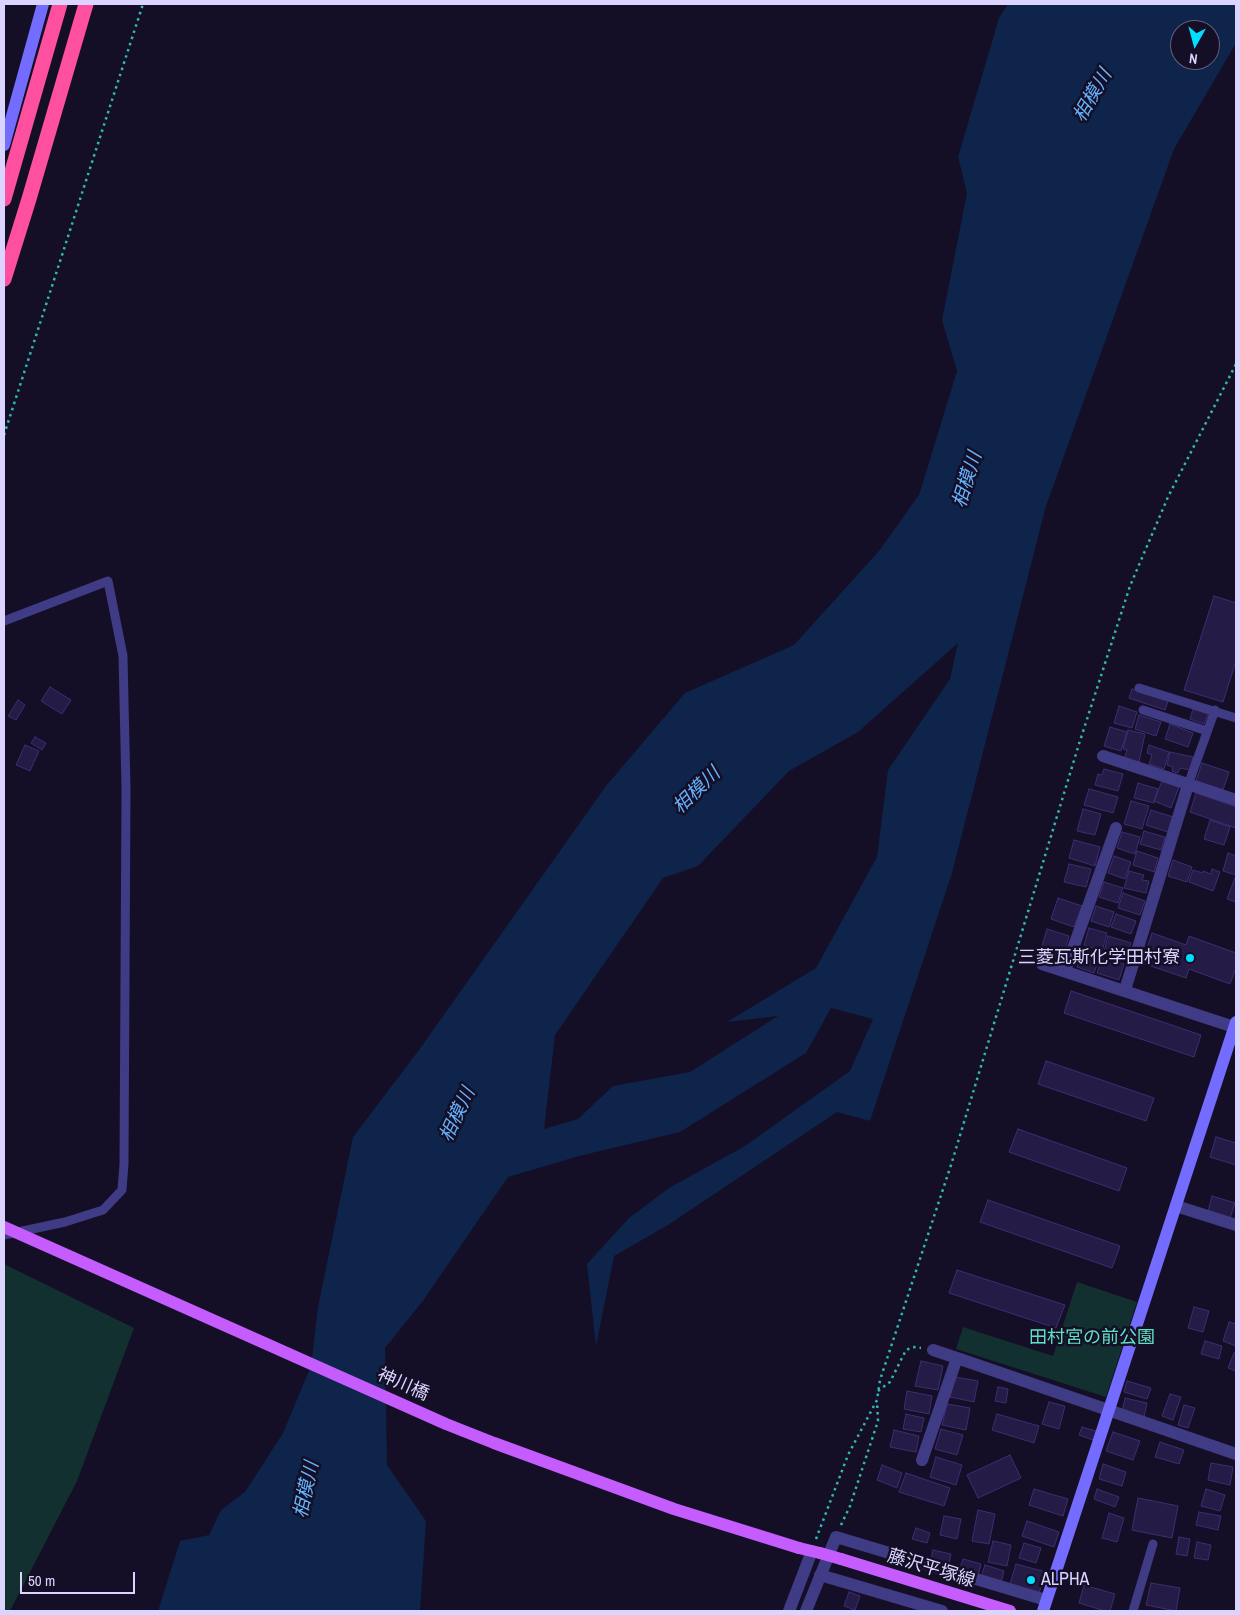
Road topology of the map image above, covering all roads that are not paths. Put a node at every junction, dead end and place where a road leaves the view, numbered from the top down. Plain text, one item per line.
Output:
1 (43, 4) edge
2 (60, 4) edge
3 (86, 4) edge
4 (4, 145) edge
5 (4, 199) edge
6 (4, 279) edge
7 (4, 621) edge
8 (1139, 688) dead end
9 (1143, 710) dead end
10 (1215, 710) junction
11 (1236, 718) edge
12 (1207, 731) junction
13 (1102, 756) dead end
14 (1188, 785) junction
15 (1236, 800) edge
16 (1116, 828) dead end
17 (1042, 964) dead end
18 (1065, 971) junction
19 (1125, 990) junction
20 (1235, 1025) edge
21 (1176, 1206) junction
22 (1236, 1225) edge
23 (4, 1227) edge
24 (4, 1235) edge
25 (933, 1350) road end
26 (957, 1358) junction
27 (1109, 1410) junction
28 (1236, 1454) edge
29 (922, 1460) dead end
30 (1153, 1544) dead end
31 (816, 1552) junction
32 (820, 1575) junction
33 (1044, 1606) edge
34 (790, 1611) edge
35 (806, 1611) edge
36 (942, 1611) edge
37 (1010, 1611) edge
38 (1133, 1611) edge

1 - 4 street
2 - 5 highway
3 - 6 highway
7 - 24 lane
8 - 10 lane
9 - 12 lane
10 - 11 lane
10 - 12 lane
12 - 14 lane
13 - 14 street
14 - 15 street
14 - 19 street
16 - 18 street
17 - 18 street
18 - 19 street
19 - 20 street
20 - 21 street
21 - 22 street
21 - 27 street
23 - 31 main road, 神川橋, bridge
25 - 26 street
26 - 27 street
26 - 29 street
27 - 28 street
27 - 33 street
30 - 38 lane
31 - 34 street
31 - 37 main road, 藤沢平塚線, bridge
32 - 33 street
32 - 35 street
32 - 36 street

